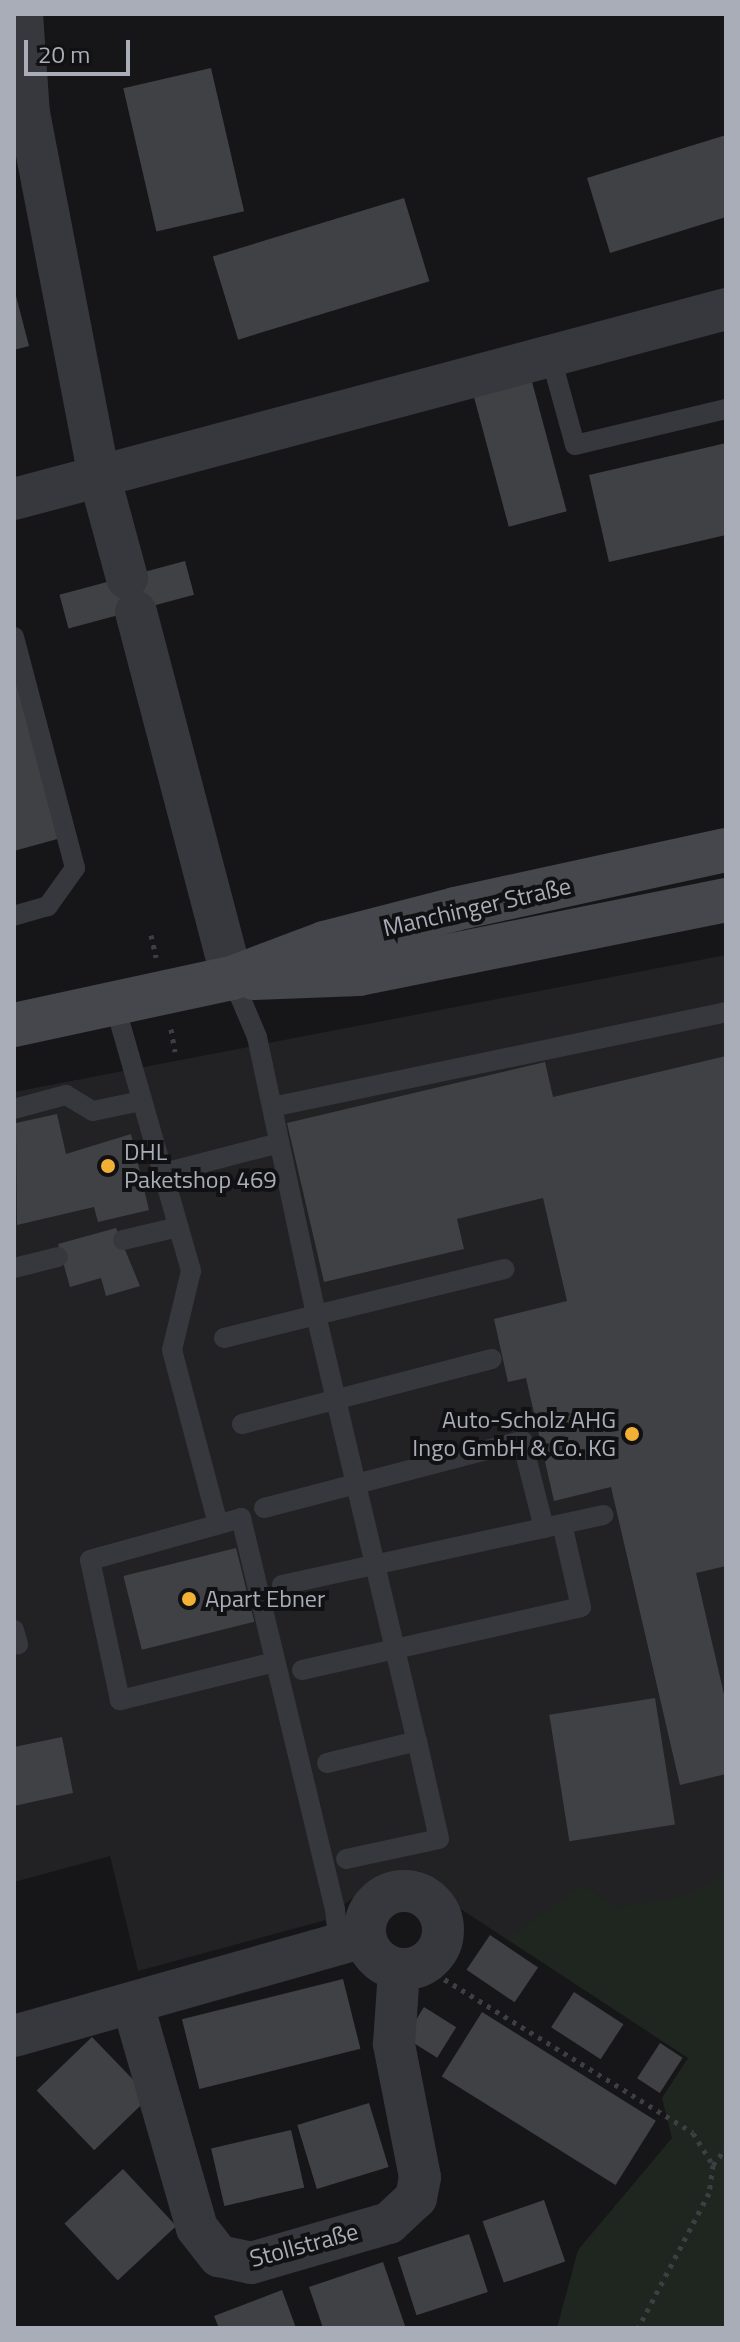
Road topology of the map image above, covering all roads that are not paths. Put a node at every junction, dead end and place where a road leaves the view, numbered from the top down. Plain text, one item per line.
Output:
1 (22, 14) edge
2 (726, 309) edge
3 (550, 354) junction
4 (726, 409) edge
5 (99, 475) junction
6 (14, 499) edge
7 (14, 637) edge
8 (726, 850) edge
9 (726, 900) edge
10 (14, 916) edge
11 (232, 978) junction
12 (114, 1002) junction
13 (726, 1012) edge
14 (14, 1025) edge
15 (141, 1101) junction
16 (272, 1107) junction
17 (14, 1109) edge
18 (279, 1143) junction
19 (164, 1173) junction
20 (179, 1227) junction
21 (123, 1240) dead end
22 (58, 1257) dead end
23 (14, 1268) edge
24 (504, 1269) dead end
25 (316, 1315) junction
26 (224, 1338) dead end
27 (492, 1359) dead end
28 (335, 1400) junction
29 (242, 1424) dead end
30 (356, 1485) junction
31 (264, 1508) dead end
32 (603, 1515) dead end
33 (218, 1524) junction
34 (553, 1526) junction
35 (375, 1565) junction
36 (282, 1585) dead end
37 (395, 1649) junction
38 (275, 1662) junction
39 (302, 1670) dead end
40 (417, 1741) junction
41 (327, 1763) dead end
42 (346, 1859) dead end
43 (352, 1943) junction
44 (410, 1968) junction
45 (133, 2005) junction
46 (14, 2036) edge

1 - 5 street
2 - 3 street
3 - 4 lane
3 - 5 street
5 - 6 street
5 - 11 street
7 - 10 lane
8 - 11 main road, Manchinger Straße
9 - 11 main road, Manchinger Straße
11 - 12 main road, Manchinger Straße
11 - 16 lane
12 - 14 main road, Manchinger Straße
12 - 15 lane
13 - 16 lane
15 - 17 lane
15 - 19 lane
16 - 18 lane
18 - 19 lane
18 - 25 lane
19 - 20 lane
20 - 21 lane
20 - 33 lane
22 - 23 lane
24 - 25 lane
25 - 26 lane
25 - 28 lane
27 - 28 lane
28 - 29 lane
28 - 30 lane
30 - 31 lane
30 - 34 lane
30 - 35 lane
32 - 34 lane
33 - 38 lane
33 - 38 lane
34 - 35 lane
34 - 37 lane
35 - 36 lane
35 - 37 lane
37 - 39 lane
37 - 40 lane
38 - 43 lane
40 - 41 lane
40 - 42 lane
43 - 44 street
43 - 44 street, Stollstraße
43 - 45 street
44 - 45 street, Stollstraße
45 - 46 street

